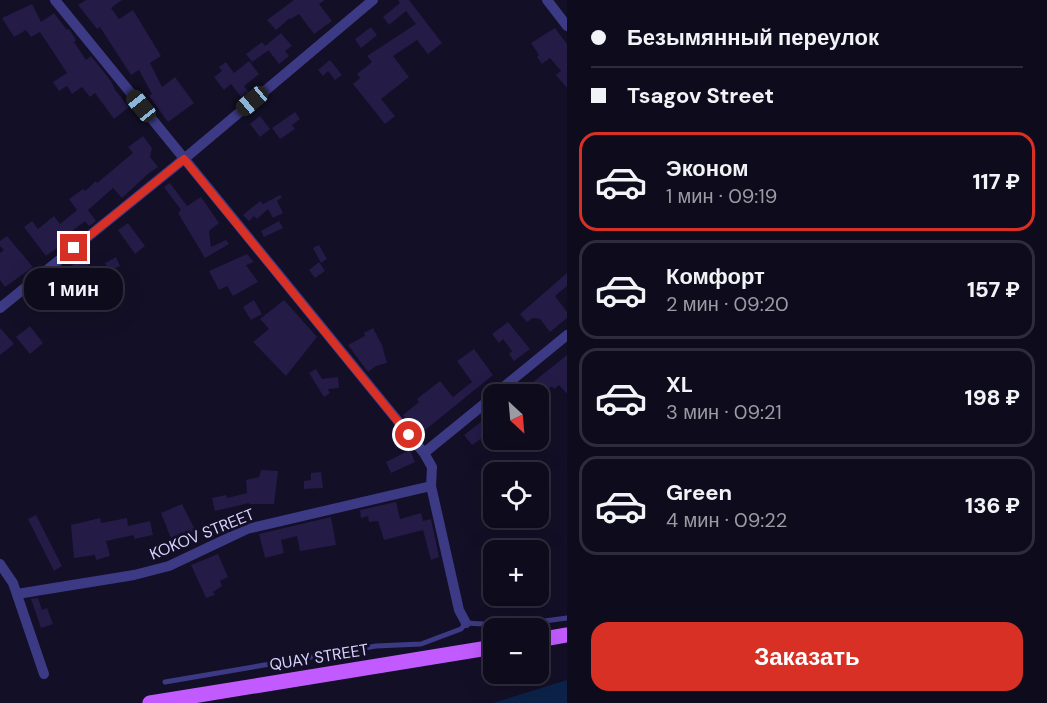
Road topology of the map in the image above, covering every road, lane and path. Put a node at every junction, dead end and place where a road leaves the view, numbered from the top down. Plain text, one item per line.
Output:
1 (55, 0) edge
2 (373, 0) edge
3 (547, 0) edge
4 (567, 26) edge
5 (184, 159) junction
6 (0, 308) edge
7 (567, 335) edge
8 (507, 384) edge
9 (483, 404) edge
10 (423, 453) junction
11 (431, 486) junction
12 (0, 564) edge
13 (17, 594) junction
14 (567, 618) edge
15 (466, 623) junction
16 (567, 635) edge
17 (549, 638) edge
18 (483, 649) edge
19 (44, 674) dead end
20 (165, 682) dead end
21 (150, 703) edge

1 - 5 street
2 - 5 street
3 - 4 street
5 - 6 street
5 - 10 street
7 - 8 street
9 - 10 street
10 - 11 street
11 - 13 street, KOKOV STREET
11 - 15 street
12 - 13 street
13 - 19 street
14 - 15 lane
15 - 20 lane
16 - 17 main road
18 - 21 main road, QUAY STREET

